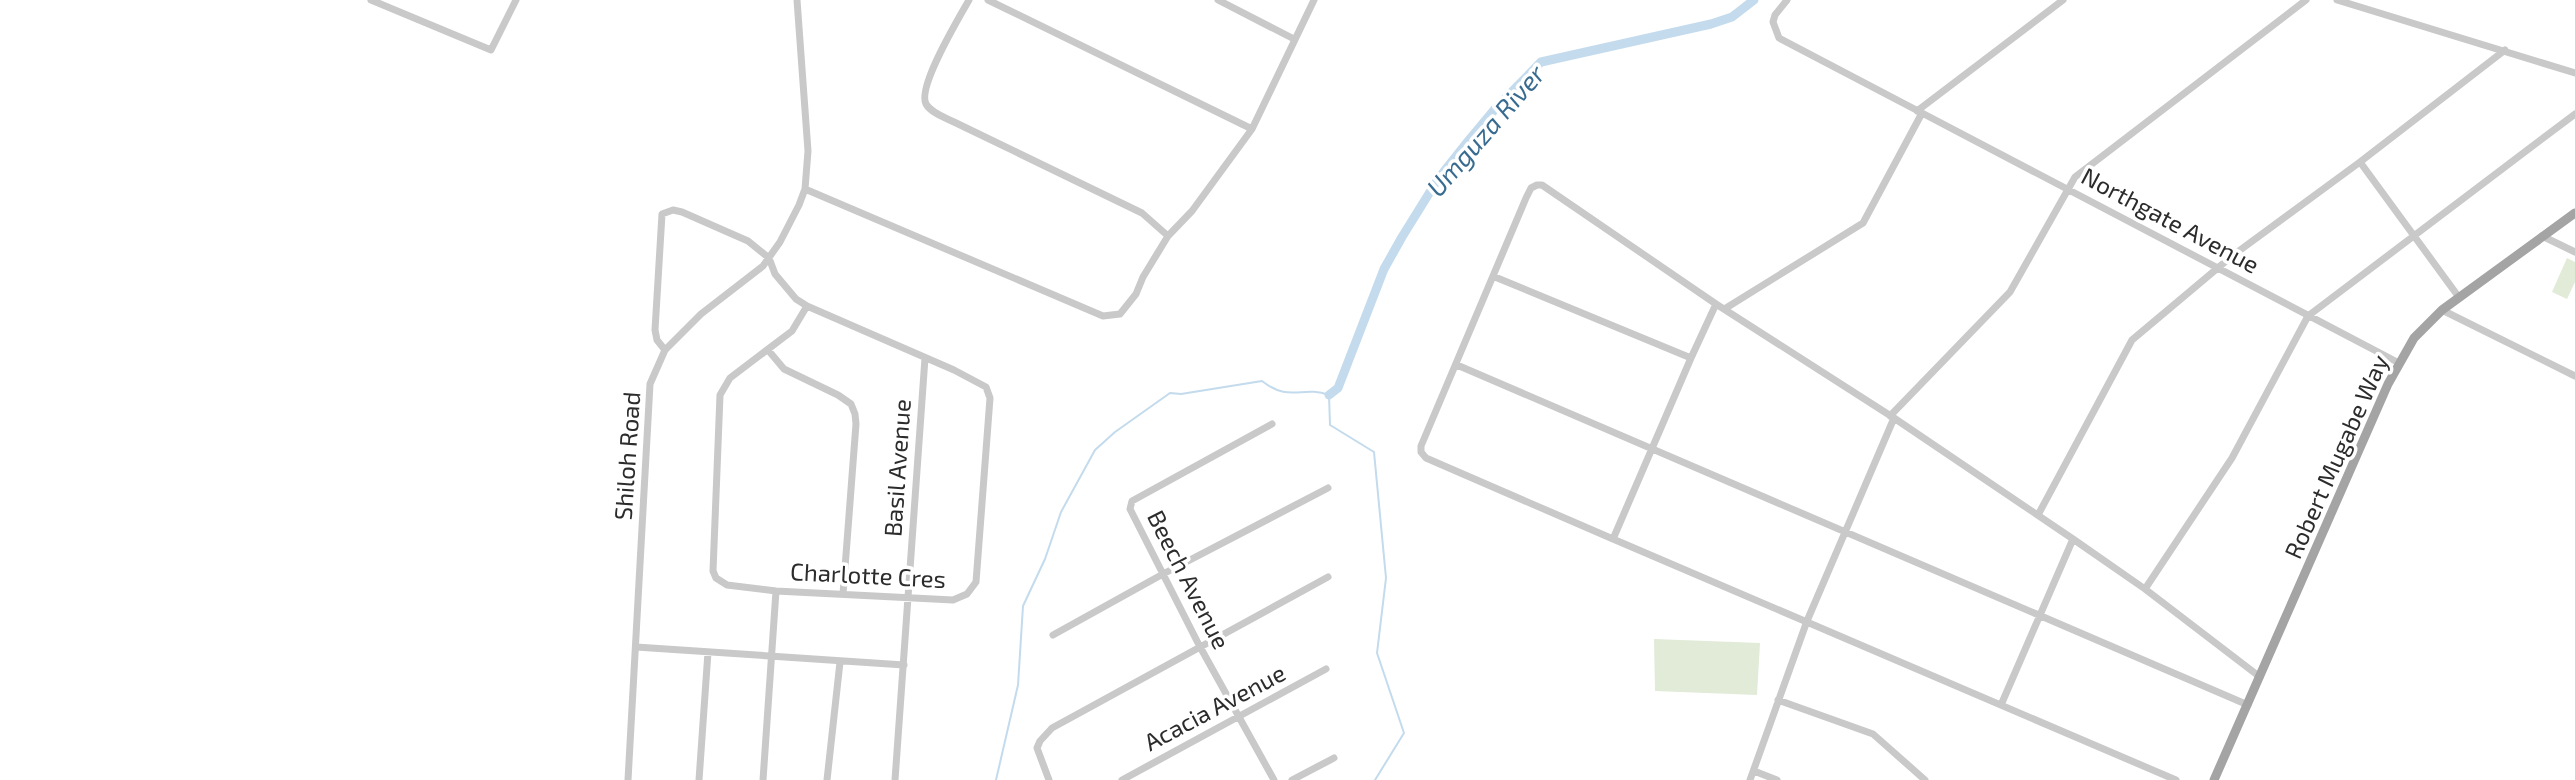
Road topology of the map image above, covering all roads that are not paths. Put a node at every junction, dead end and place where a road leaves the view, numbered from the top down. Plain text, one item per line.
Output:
1 (371, 0) edge
2 (505, 0) edge
3 (797, 0) edge
4 (969, 0) edge
5 (988, 0) edge
6 (1218, 0) edge
7 (1314, 0) edge
8 (1787, 0) edge
9 (2063, 0) edge
10 (2306, 0) edge
11 (2337, 0) edge
12 (516, 2) edge
13 (1294, 39) junction
14 (2505, 50) junction
15 (2575, 72) edge
16 (1920, 112) junction
17 (2575, 114) edge
18 (1252, 130) junction
19 (2360, 162) junction
20 (805, 189) junction
21 (2067, 189) junction
22 (2575, 213) edge
23 (2414, 235) junction
24 (1168, 236) junction
25 (2542, 236) junction
26 (2575, 252) edge
27 (769, 258) junction
28 (2217, 268) junction
29 (1495, 277) junction
30 (2458, 296) junction
31 (1717, 304) junction
32 (807, 306) junction
33 (1726, 308) junction
34 (2442, 310) junction
35 (2308, 316) junction
36 (665, 350) junction
37 (768, 350) junction
38 (925, 358) junction
39 (1691, 358) junction
40 (2399, 363) junction
41 (1457, 365) junction
42 (2575, 376) edge
43 (1892, 417) junction
44 (1272, 424) dead end
45 (1652, 448) junction
46 (1328, 488) dead end
47 (2038, 515) junction
48 (1845, 532) junction
49 (1613, 539) junction
50 (2073, 539) junction
51 (1163, 574) junction
52 (1328, 577) dead end
53 (2146, 589) junction
54 (776, 591) junction
55 (843, 594) junction
56 (908, 600) junction
57 (2040, 616) junction
58 (1807, 621) junction
59 (1053, 635) dead end
60 (1199, 645) junction
61 (636, 647) junction
62 (708, 653) junction
63 (772, 656) junction
64 (840, 662) junction
65 (904, 665) junction
66 (1326, 669) dead end
67 (2260, 677) junction
68 (1778, 700) junction
69 (2001, 705) junction
70 (2249, 705) junction
71 (1240, 716) junction
72 (1334, 758) dead end
73 (1754, 771) junction
74 (628, 780) edge
75 (699, 780) edge
76 (763, 780) edge
77 (827, 780) edge
78 (895, 780) edge
79 (1049, 780) edge
80 (1122, 780) edge
81 (1274, 780) edge
82 (1292, 780) edge
83 (1750, 780) edge
84 (1777, 780) edge
85 (1926, 780) edge
86 (2176, 780) edge
87 (2214, 780) edge

1 - 12 street
2 - 12 street
3 - 20 street
4 - 24 street
5 - 18 street
6 - 13 street
7 - 13 street
8 - 16 street, Northgate Avenue
9 - 16 street
10 - 21 street
11 - 14 street
13 - 18 street
14 - 15 street
14 - 19 street
16 - 21 street, Northgate Avenue
16 - 33 street
17 - 23 street
18 - 24 street
19 - 23 street
19 - 28 street
20 - 24 street
20 - 27 street
21 - 28 street, Northgate Avenue
21 - 43 street
22 - 25 main road, Robert Mugabe Way
23 - 30 street
23 - 35 street
25 - 26 street
25 - 30 main road, Robert Mugabe Way
27 - 32 street
27 - 36 street
27 - 36 street
28 - 35 street, Northgate Avenue
28 - 47 street
29 - 31 street
29 - 39 street
29 - 41 street
30 - 34 main road, Robert Mugabe Way
31 - 33 street
31 - 39 street
32 - 37 street, Charlotte Cres
32 - 38 street
33 - 43 street
34 - 40 main road, Robert Mugabe Way
34 - 42 street
35 - 40 street, Northgate Avenue
35 - 53 street
36 - 61 street, Shiloh Road
37 - 54 street, Charlotte Cres
37 - 55 street
38 - 56 street, Basil Avenue
38 - 56 street, Charlotte Cres
39 - 45 street
40 - 67 main road, Robert Mugabe Way
41 - 45 street
41 - 49 street
43 - 47 street
43 - 48 street
44 - 51 street, Beech Avenue
45 - 48 street
45 - 49 street
46 - 51 street
47 - 50 street
48 - 57 street
48 - 58 street
49 - 58 street
50 - 53 street
50 - 57 street
51 - 59 street
51 - 60 street, Beech Avenue
52 - 60 street
53 - 67 street
54 - 55 street, Charlotte Cres
54 - 63 street, Charlotte Cres
55 - 56 street, Charlotte Cres
56 - 65 street, Basil Avenue
57 - 69 street
57 - 70 street
58 - 68 street
58 - 69 street
60 - 71 street, Beech Avenue
60 - 79 street
61 - 62 street
61 - 74 street, Shiloh Road
62 - 63 street
62 - 75 street
63 - 64 street
63 - 76 street, Charlotte Cres
64 - 65 street
64 - 77 street
65 - 78 street, Basil Avenue
66 - 71 street, Acacia Avenue
67 - 70 main road, Robert Mugabe Way
68 - 73 street
68 - 85 street
69 - 86 street
70 - 87 main road, Robert Mugabe Way
71 - 80 street, Acacia Avenue
71 - 81 street, Beech Avenue
72 - 82 street
73 - 83 street
73 - 84 street

